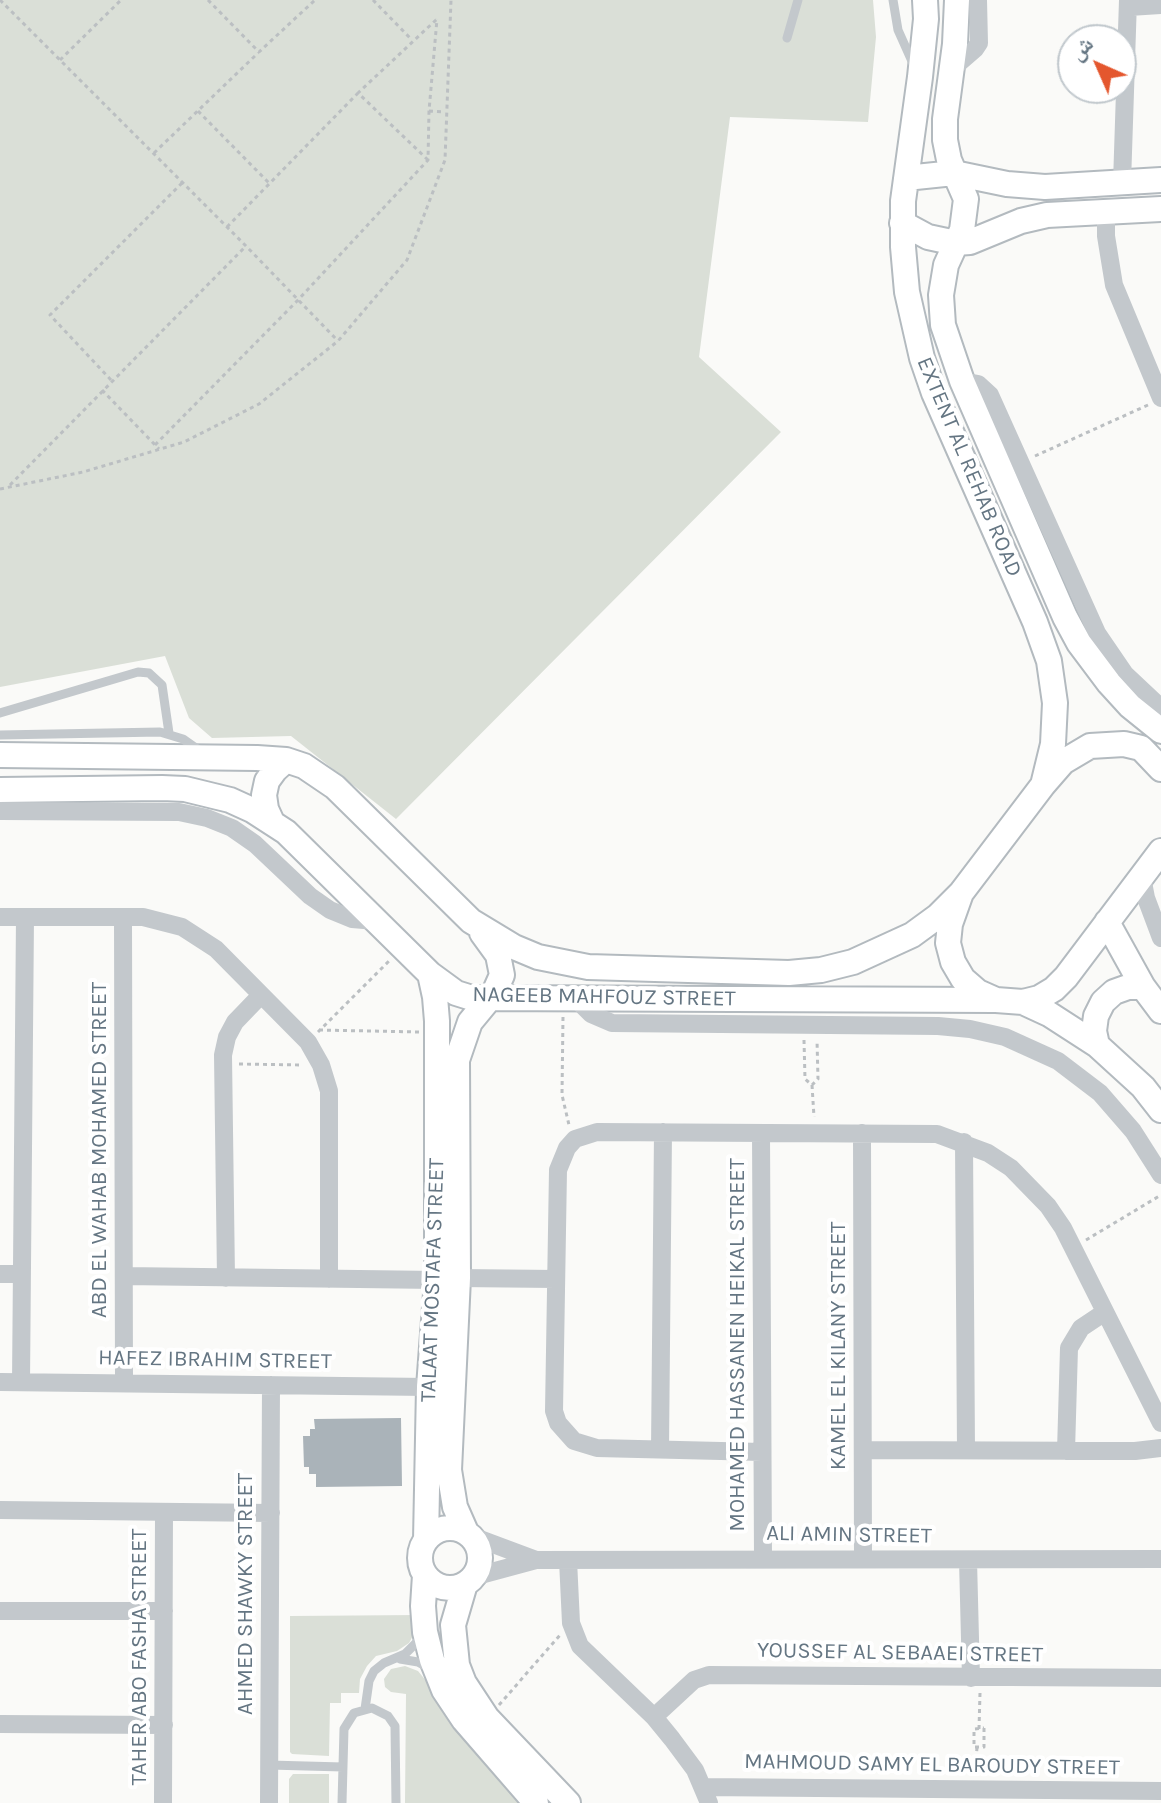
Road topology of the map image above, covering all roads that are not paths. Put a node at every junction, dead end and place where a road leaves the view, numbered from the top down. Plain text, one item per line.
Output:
1 (798, 0) edge
2 (893, 0) edge
3 (925, 0) edge
4 (957, 0) edge
5 (978, 0) edge
6 (1129, 3) edge
7 (1161, 5) edge
8 (787, 38) dead end
9 (952, 69) junction
10 (920, 77) junction
11 (954, 173) junction
12 (906, 178) junction
13 (1161, 180) edge
14 (1122, 183) junction
15 (1045, 187) junction
16 (1161, 209) edge
17 (1106, 211) junction
18 (1047, 215) junction
19 (902, 223) junction
20 (956, 243) junction
21 (962, 381) junction
22 (1156, 392) edge
23 (1088, 638) junction
24 (0, 713) edge
25 (1160, 722) edge
26 (169, 733) junction
27 (0, 735) edge
28 (1141, 748) junction
29 (0, 755) edge
30 (206, 757) junction
31 (286, 760) junction
32 (1161, 769) edge
33 (1043, 785) junction
34 (0, 790) edge
35 (0, 811) edge
36 (272, 822) junction
37 (1154, 864) edge
38 (961, 893) junction
39 (0, 917) edge
40 (25, 917) junction
41 (123, 917) junction
42 (376, 921) junction
43 (471, 921) junction
44 (1107, 922) junction
45 (1161, 938) edge
46 (430, 974) junction
47 (1143, 987) junction
48 (261, 995) junction
49 (569, 998) junction
50 (487, 1000) junction
51 (996, 1000) junction
52 (1023, 1002) junction
53 (1161, 1011) edge
54 (1097, 1045) junction
55 (1161, 1110) edge
56 (663, 1132) junction
57 (761, 1133) junction
58 (862, 1133) junction
59 (964, 1142) junction
60 (1161, 1175) edge
61 (0, 1274) edge
62 (22, 1274) junction
63 (124, 1276) junction
64 (226, 1278) junction
65 (329, 1279) junction
66 (447, 1279) junction
67 (556, 1279) junction
68 (1105, 1312) junction
69 (0, 1382) edge
70 (21, 1382) junction
71 (124, 1383) junction
72 (271, 1385) junction
73 (429, 1387) junction
74 (1161, 1423) edge
75 (1161, 1448) edge
76 (660, 1449) junction
77 (863, 1450) junction
78 (966, 1450) junction
79 (1066, 1451) junction
80 (762, 1452) junction
81 (0, 1510) edge
82 (164, 1512) junction
83 (271, 1513) junction
84 (468, 1534) junction
85 (426, 1540) junction
86 (763, 1558) junction
87 (863, 1559) junction
88 (1161, 1559) edge
89 (536, 1560) junction
90 (568, 1560) junction
91 (968, 1560) junction
92 (425, 1575) junction
93 (469, 1581) junction
94 (0, 1611) edge
95 (164, 1611) junction
96 (425, 1632) junction
97 (396, 1659) junction
98 (437, 1673) junction
99 (976, 1678) junction
100 (1161, 1678) edge
101 (365, 1709) junction
102 (654, 1717) junction
103 (0, 1724) edge
104 (164, 1725) junction
105 (269, 1765) junction
106 (343, 1767) junction
107 (1161, 1791) edge
108 (706, 1795) edge
109 (163, 1803) edge
110 (269, 1803) edge
111 (342, 1803) edge
112 (396, 1803) edge
113 (536, 1803) edge
114 (568, 1803) edge

1 - 8 lane
2 - 10 lane
3 - 10 street, EXTENT AL REHAB ROAD
4 - 9 street, EXTENT AL REHAB ROAD
5 - 9 street
6 - 7 street
6 - 14 street
9 - 11 street, EXTENT AL REHAB ROAD
10 - 12 street, EXTENT AL REHAB ROAD
11 - 12 street
11 - 15 street
11 - 20 street, EXTENT AL REHAB ROAD
12 - 19 street, EXTENT AL REHAB ROAD
13 - 14 street
14 - 15 street
15 - 18 street
16 - 17 street
17 - 18 street
17 - 22 street
18 - 20 street
19 - 20 street
19 - 33 street, EXTENT AL REHAB ROAD
20 - 21 street, EXTENT AL REHAB ROAD
21 - 23 street, EXTENT AL REHAB ROAD
21 - 23 street
23 - 25 street, EXTENT AL REHAB ROAD
24 - 26 lane
25 - 28 street
26 - 27 lane
26 - 30 lane
28 - 32 street
28 - 33 street
29 - 30 street, NAGEEB MAHFOUZ STREET
30 - 31 street, NAGEEB MAHFOUZ STREET
31 - 36 street
31 - 43 street, NAGEEB MAHFOUZ STREET
33 - 38 street
34 - 36 street, NAGEEB MAHFOUZ STREET
35 - 42 street
36 - 42 street, NAGEEB MAHFOUZ STREET
37 - 44 street
37 - 45 street
38 - 43 street, NAGEEB MAHFOUZ STREET
38 - 51 street
39 - 40 street
40 - 41 street
40 - 62 street
41 - 48 street
41 - 63 street, ABD EL WAHAB MOHAMED STREET
42 - 46 street, NAGEEB MAHFOUZ STREET
43 - 50 street, TALAAT MOSTAFA STREET
44 - 47 street
44 - 52 street
46 - 50 street, NAGEEB MAHFOUZ STREET
46 - 66 street, TALAAT MOSTAFA STREET
47 - 53 street
47 - 54 street
48 - 64 street
48 - 65 street
49 - 50 street, NAGEEB MAHFOUZ STREET
49 - 51 street, NAGEEB MAHFOUZ STREET
49 - 60 street
50 - 66 street, TALAAT MOSTAFA STREET
51 - 52 street, NAGEEB MAHFOUZ STREET
52 - 54 street
54 - 55 street
56 - 57 street
56 - 67 street
56 - 76 street
57 - 58 street
57 - 80 street, MOHAMED HASSANEN HEIKAL STREET
58 - 59 street
58 - 77 street, KAMEL EL KILANY STREET
59 - 68 street
59 - 78 street
61 - 62 street
62 - 70 street
63 - 64 street
63 - 71 street, ABD EL WAHAB MOHAMED STREET
64 - 65 street
65 - 66 street
66 - 67 street
66 - 73 street, TALAAT MOSTAFA STREET
66 - 84 street, TALAAT MOSTAFA STREET
67 - 76 street
68 - 74 street
68 - 79 street
69 - 70 street, HAFEZ IBRAHIM STREET
70 - 71 street, HAFEZ IBRAHIM STREET
71 - 72 street, HAFEZ IBRAHIM STREET
72 - 73 street, HAFEZ IBRAHIM STREET
72 - 83 street, AHMED SHAWKY STREET
73 - 85 street, TALAAT MOSTAFA STREET
75 - 79 street
76 - 80 street
77 - 78 street
77 - 87 street, KAMEL EL KILANY STREET
78 - 79 street
80 - 86 street, MOHAMED HASSANEN HEIKAL STREET
81 - 82 street
82 - 83 street
82 - 95 street, TAHER ABO FASHA STREET
83 - 105 street, AHMED SHAWKY STREET
84 - 85 street
84 - 89 street, ALI AMIN STREET
84 - 93 street
85 - 92 street
86 - 87 street, ALI AMIN STREET
86 - 90 street, ALI AMIN STREET
87 - 91 street, ALI AMIN STREET
88 - 91 street, ALI AMIN STREET
89 - 90 street, ALI AMIN STREET
89 - 93 street, ALI AMIN STREET
90 - 102 street
91 - 99 street
92 - 93 street
92 - 96 street
93 - 114 street
94 - 95 street
95 - 104 street, TAHER ABO FASHA STREET
96 - 97 lane
96 - 98 street
97 - 98 lane
97 - 101 lane
98 - 113 street
99 - 100 street, YOUSSEF AL SEBAAEI STREET
99 - 102 street, YOUSSEF AL SEBAAEI STREET
101 - 106 lane
101 - 112 lane
102 - 108 street
103 - 104 street
104 - 109 street, TAHER ABO FASHA STREET
105 - 106 lane
105 - 110 street, AHMED SHAWKY STREET
106 - 111 lane
107 - 108 street, MAHMOUD SAMY EL BAROUDY STREET

